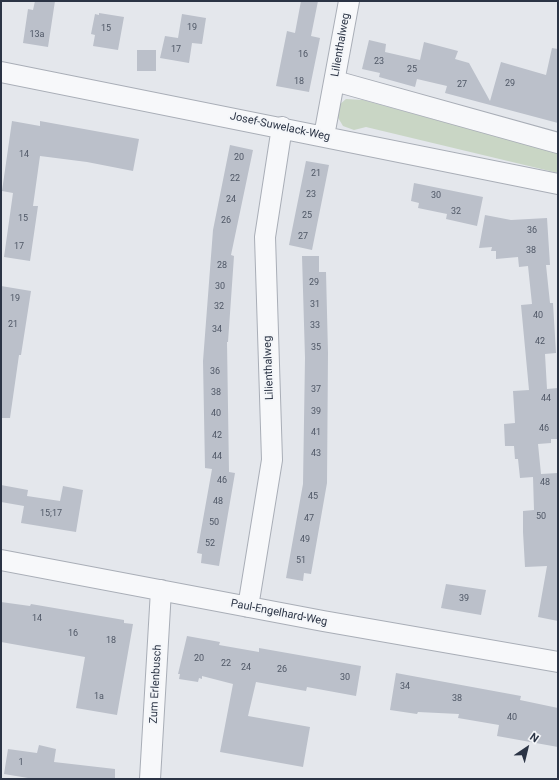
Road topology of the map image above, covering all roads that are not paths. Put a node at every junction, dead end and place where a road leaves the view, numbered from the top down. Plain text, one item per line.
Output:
1 (349, 1) edge
2 (1, 72) edge
3 (335, 81) junction
4 (282, 127) junction
5 (324, 136) junction
6 (558, 143) edge
7 (558, 184) edge
8 (1, 560) edge
9 (161, 590) junction
10 (248, 608) junction
11 (558, 662) edge
12 (150, 779) edge

1 - 3 street, Lilienthalweg
2 - 4 street, Josef-Suwelack-Weg
3 - 5 street, Lilienthalweg
3 - 6 street
4 - 5 street, Josef-Suwelack-Weg
4 - 10 street, Lilienthalweg
5 - 7 street, Josef-Suwelack-Weg
8 - 9 street, Paul-Engelhard-Weg
9 - 10 street, Paul-Engelhard-Weg
9 - 12 street, Zum Erlenbusch
10 - 11 street, Paul-Engelhard-Weg

